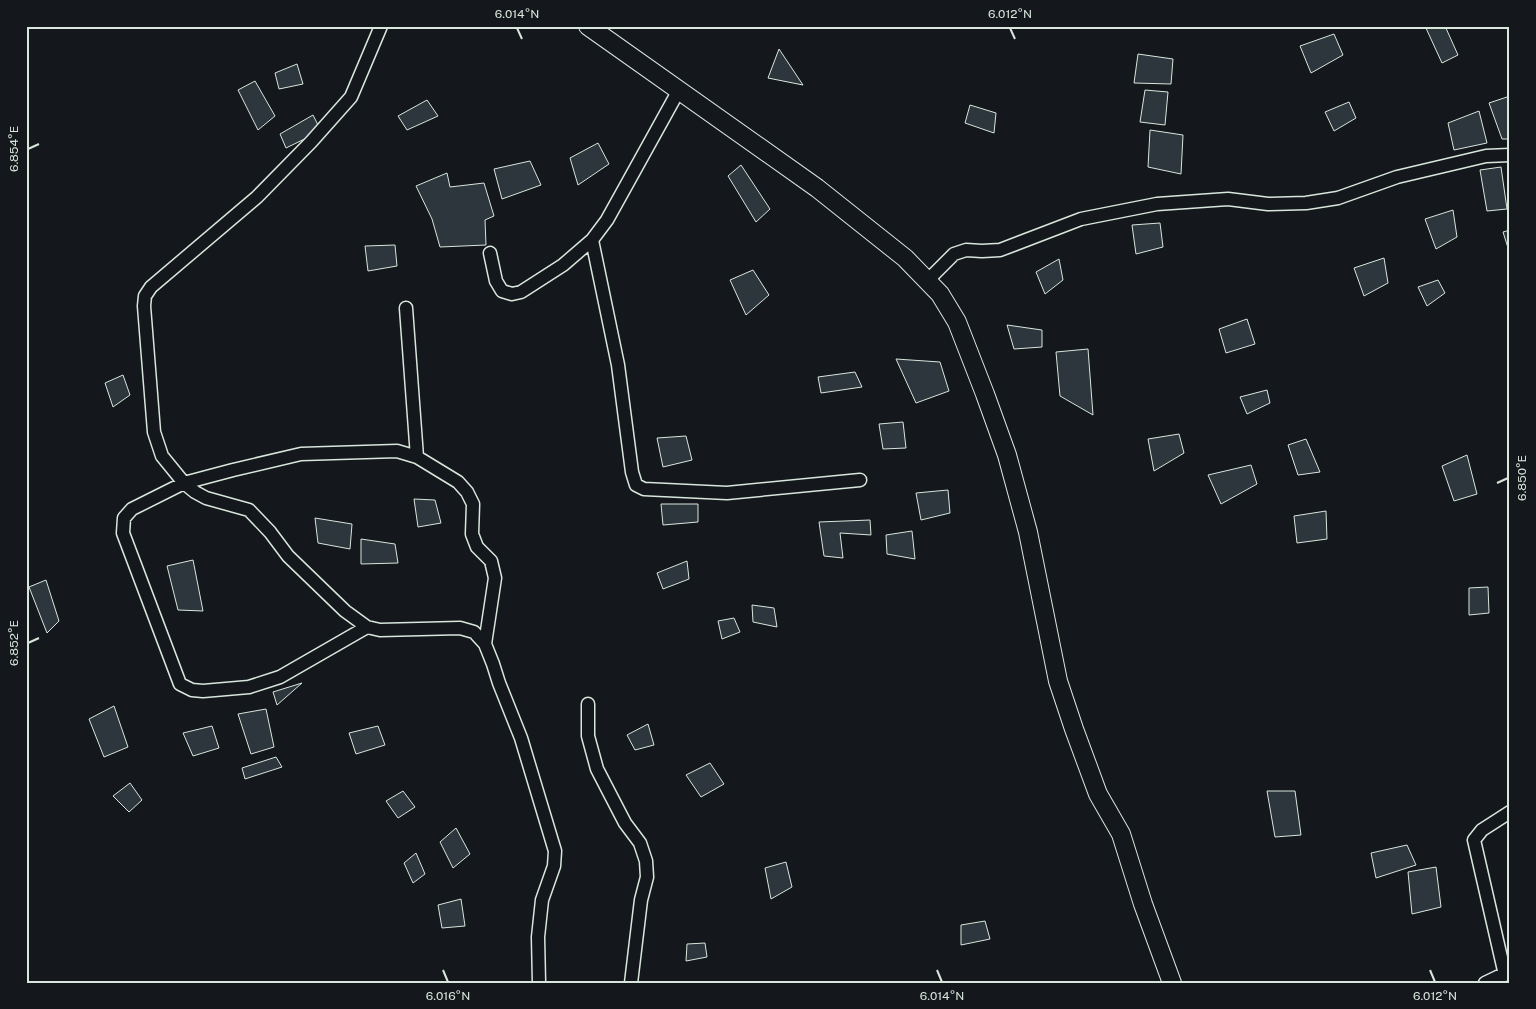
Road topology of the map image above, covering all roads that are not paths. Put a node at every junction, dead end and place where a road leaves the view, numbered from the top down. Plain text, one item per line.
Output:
1 (381, 26) edge
2 (588, 26) edge
3 (679, 90) junction
4 (1510, 155) edge
5 (592, 240) junction
6 (490, 253) dead end
7 (927, 281) junction
8 (406, 308) dead end
9 (417, 457) junction
10 (860, 480) dead end
11 (184, 483) junction
12 (367, 627) junction
13 (485, 644) junction
14 (588, 704) dead end
15 (1510, 812) edge
16 (1507, 973) edge
17 (539, 983) edge
18 (631, 983) edge
19 (1172, 983) edge
20 (1485, 983) edge

1 - 11 street
2 - 3 street
3 - 5 street
3 - 7 street
4 - 7 street
5 - 6 street
5 - 10 street
7 - 19 street
8 - 9 street
9 - 11 street
9 - 13 street
11 - 12 street
11 - 12 street
12 - 13 street
13 - 17 street
14 - 18 street
15 - 16 street
16 - 20 street

